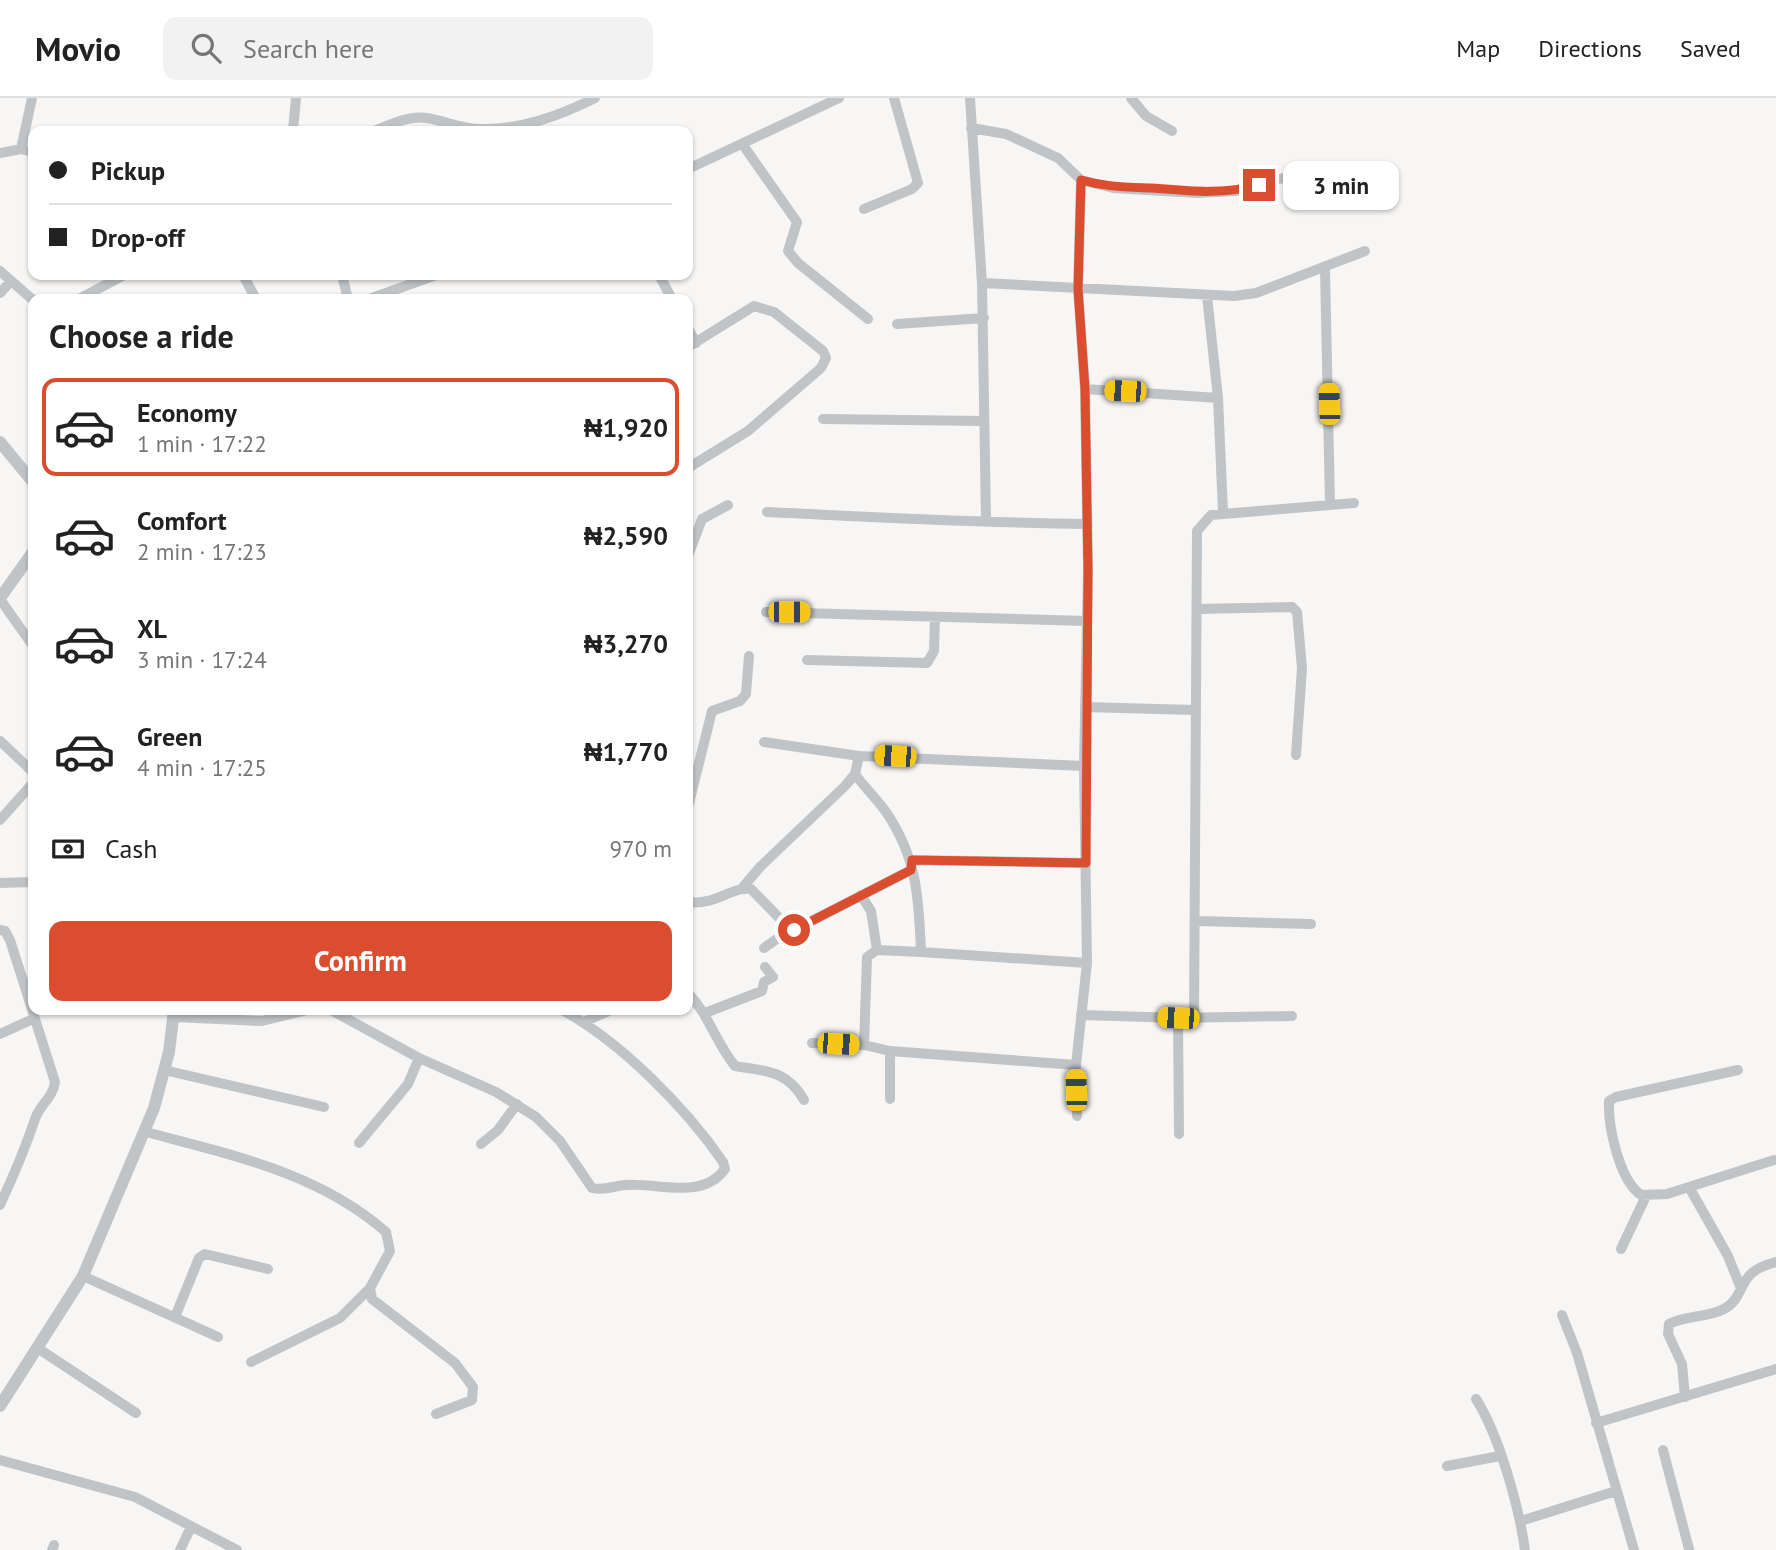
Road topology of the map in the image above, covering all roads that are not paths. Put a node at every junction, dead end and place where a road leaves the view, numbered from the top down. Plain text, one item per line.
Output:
1 (32, 98) edge
2 (296, 98) edge
3 (595, 98) edge
4 (839, 98) edge
5 (894, 98) edge
6 (970, 98) edge
7 (1134, 99) edge
8 (583, 101) edge
9 (293, 126) edge
10 (387, 126) edge
11 (443, 126) edge
12 (516, 126) edge
13 (971, 128) junction
14 (1172, 131) dead end
15 (743, 145) junction
16 (20, 149) junction
17 (28, 151) edge
18 (0, 153) edge
19 (693, 167) edge
20 (1305, 173) dead end
21 (1081, 180) junction
22 (864, 209) dead end
23 (1365, 251) dead end
24 (1325, 269) junction
25 (0, 271) edge
26 (105, 280) edge
27 (422, 280) edge
28 (11, 281) junction
29 (982, 283) junction
30 (1078, 289) junction
31 (0, 293) edge
32 (86, 294) edge
33 (385, 294) edge
34 (28, 296) edge
35 (1207, 296) junction
36 (984, 318) junction
37 (868, 319) dead end
38 (897, 324) dead end
39 (693, 344) edge
40 (1085, 389) junction
41 (1218, 398) junction
42 (823, 419) dead end
43 (984, 421) junction
44 (0, 442) edge
45 (693, 465) edge
46 (28, 476) edge
47 (1354, 503) dead end
48 (1330, 504) junction
49 (728, 505) dead end
50 (767, 512) dead end
51 (1223, 513) junction
52 (986, 520) junction
53 (1086, 524) junction
54 (693, 543) edge
55 (28, 559) edge
56 (0, 599) edge
57 (1197, 609) junction
58 (766, 612) dead end
59 (934, 617) junction
60 (1086, 621) junction
61 (28, 639) edge
62 (750, 656) dead end
63 (807, 660) dead end
64 (1085, 707) junction
65 (1194, 710) junction
66 (0, 741) edge
67 (764, 741) dead end
68 (1296, 755) dead end
69 (859, 756) junction
70 (1084, 766) junction
71 (28, 767) edge
72 (855, 774) junction
73 (693, 787) edge
74 (28, 789) edge
75 (0, 820) edge
76 (1086, 863) junction
77 (911, 865) junction
78 (28, 882) edge
79 (0, 883) edge
80 (743, 887) junction
81 (861, 895) junction
82 (693, 903) edge
83 (1197, 921) junction
84 (1311, 924) dead end
85 (791, 929) junction
86 (0, 930) edge
87 (764, 948) dead end
88 (877, 950) junction
89 (921, 952) junction
90 (1087, 963) junction
91 (765, 967) dead end
92 (28, 982) edge
93 (693, 999) edge
94 (705, 1013) junction
95 (32, 1015) edge
96 (174, 1015) edge
97 (196, 1015) edge
98 (287, 1015) edge
99 (340, 1015) edge
100 (572, 1015) edge
101 (599, 1015) edge
102 (1081, 1015) junction
103 (1292, 1016) dead end
104 (1178, 1018) junction
105 (1194, 1018) junction
106 (33, 1020) junction
107 (584, 1021) junction
108 (0, 1034) edge
109 (812, 1043) dead end
110 (864, 1045) junction
111 (890, 1051) junction
112 (419, 1058) junction
113 (1076, 1065) junction
114 (164, 1070) junction
115 (1738, 1070) dead end
116 (890, 1099) dead end
117 (804, 1100) dead end
118 (517, 1104) junction
119 (324, 1107) dead end
120 (1077, 1116) dead end
121 (146, 1132) junction
122 (1179, 1135) dead end
123 (359, 1143) dead end
124 (481, 1144) dead end
125 (1774, 1160) edge
126 (1689, 1187) junction
127 (1646, 1196) junction
128 (0, 1205) edge
129 (1621, 1249) dead end
130 (1776, 1262) edge
131 (268, 1269) dead end
132 (1735, 1272) junction
133 (1747, 1275) junction
134 (83, 1276) junction
135 (1740, 1286) junction
136 (370, 1288) junction
137 (1562, 1315) dead end
138 (175, 1317) junction
139 (218, 1337) dead end
140 (39, 1349) junction
141 (251, 1362) dead end
142 (1776, 1369) edge
143 (1685, 1397) junction
144 (1476, 1399) dead end
145 (0, 1406) edge
146 (136, 1413) dead end
147 (436, 1414) dead end
148 (1596, 1423) junction
149 (1663, 1450) dead end
150 (1500, 1456) junction
151 (0, 1460) edge
152 (1447, 1466) dead end
153 (1616, 1491) junction
154 (1521, 1521) junction
155 (191, 1527) junction
156 (1701, 1545) dead end
157 (1688, 1549) edge
158 (180, 1550) edge
159 (237, 1550) edge
160 (1525, 1550) edge
161 (1634, 1550) edge

1 - 16 street
2 - 9 street
3 - 8 street
4 - 15 street
5 - 22 street
6 - 13 street
7 - 14 street
8 - 12 street
10 - 11 street
13 - 21 street
13 - 29 street
15 - 19 street
15 - 37 street
16 - 17 street
16 - 18 street
20 - 21 street
21 - 30 street
23 - 24 street
24 - 35 street
24 - 48 street
25 - 28 street
26 - 32 street
27 - 33 street
28 - 31 street
28 - 34 street
29 - 30 street
29 - 36 street
30 - 35 street
30 - 40 street
35 - 41 street
36 - 38 street
36 - 43 street
39 - 45 street
40 - 41 street
40 - 53 street
41 - 51 street
42 - 43 street
43 - 52 street
44 - 46 street
47 - 48 street
48 - 51 street
49 - 54 street
50 - 52 street
51 - 57 street
52 - 53 street
53 - 60 street
55 - 56 street
56 - 61 street
57 - 65 street
57 - 68 street
58 - 59 street
59 - 60 street
59 - 63 street
60 - 64 street
62 - 73 street
64 - 65 street
64 - 70 street
65 - 83 street
66 - 71 street
67 - 69 street
69 - 70 street
69 - 72 street
70 - 76 street
72 - 77 street
72 - 80 street
74 - 75 street
76 - 77 street
76 - 90 street
77 - 81 street
77 - 89 street
78 - 79 street
80 - 82 street
80 - 85 street
81 - 85 street
81 - 88 street
83 - 84 street
83 - 105 street
85 - 87 street
86 - 92 street
88 - 89 street
88 - 110 street
89 - 90 street
90 - 102 street
91 - 94 street
93 - 94 street
94 - 117 street
95 - 106 street
96 - 114 street
97 - 98 street
99 - 112 street
100 - 107 street
101 - 107 street
102 - 104 street
102 - 113 street
103 - 105 street
104 - 105 street
104 - 122 street
106 - 108 street
106 - 128 street
107 - 118 street
109 - 110 street
110 - 111 street
111 - 113 street
111 - 116 street
112 - 118 street
112 - 123 street
113 - 120 street
114 - 119 street
114 - 121 street
115 - 127 street
118 - 124 street
121 - 134 street
121 - 136 street
125 - 126 street
126 - 127 street
126 - 132 street
127 - 129 street
130 - 133 street
131 - 138 street
132 - 133 street
132 - 135 street
133 - 135 street
134 - 138 street
134 - 140 street
135 - 143 street
136 - 141 street
136 - 147 street
137 - 148 street
138 - 139 street
140 - 145 street
140 - 146 street
142 - 143 street
143 - 148 street
144 - 150 street
148 - 153 street
149 - 157 street
150 - 152 street
150 - 154 street
151 - 155 street
153 - 154 street
153 - 161 street
154 - 160 street
155 - 158 street
155 - 159 street
156 - 157 street

